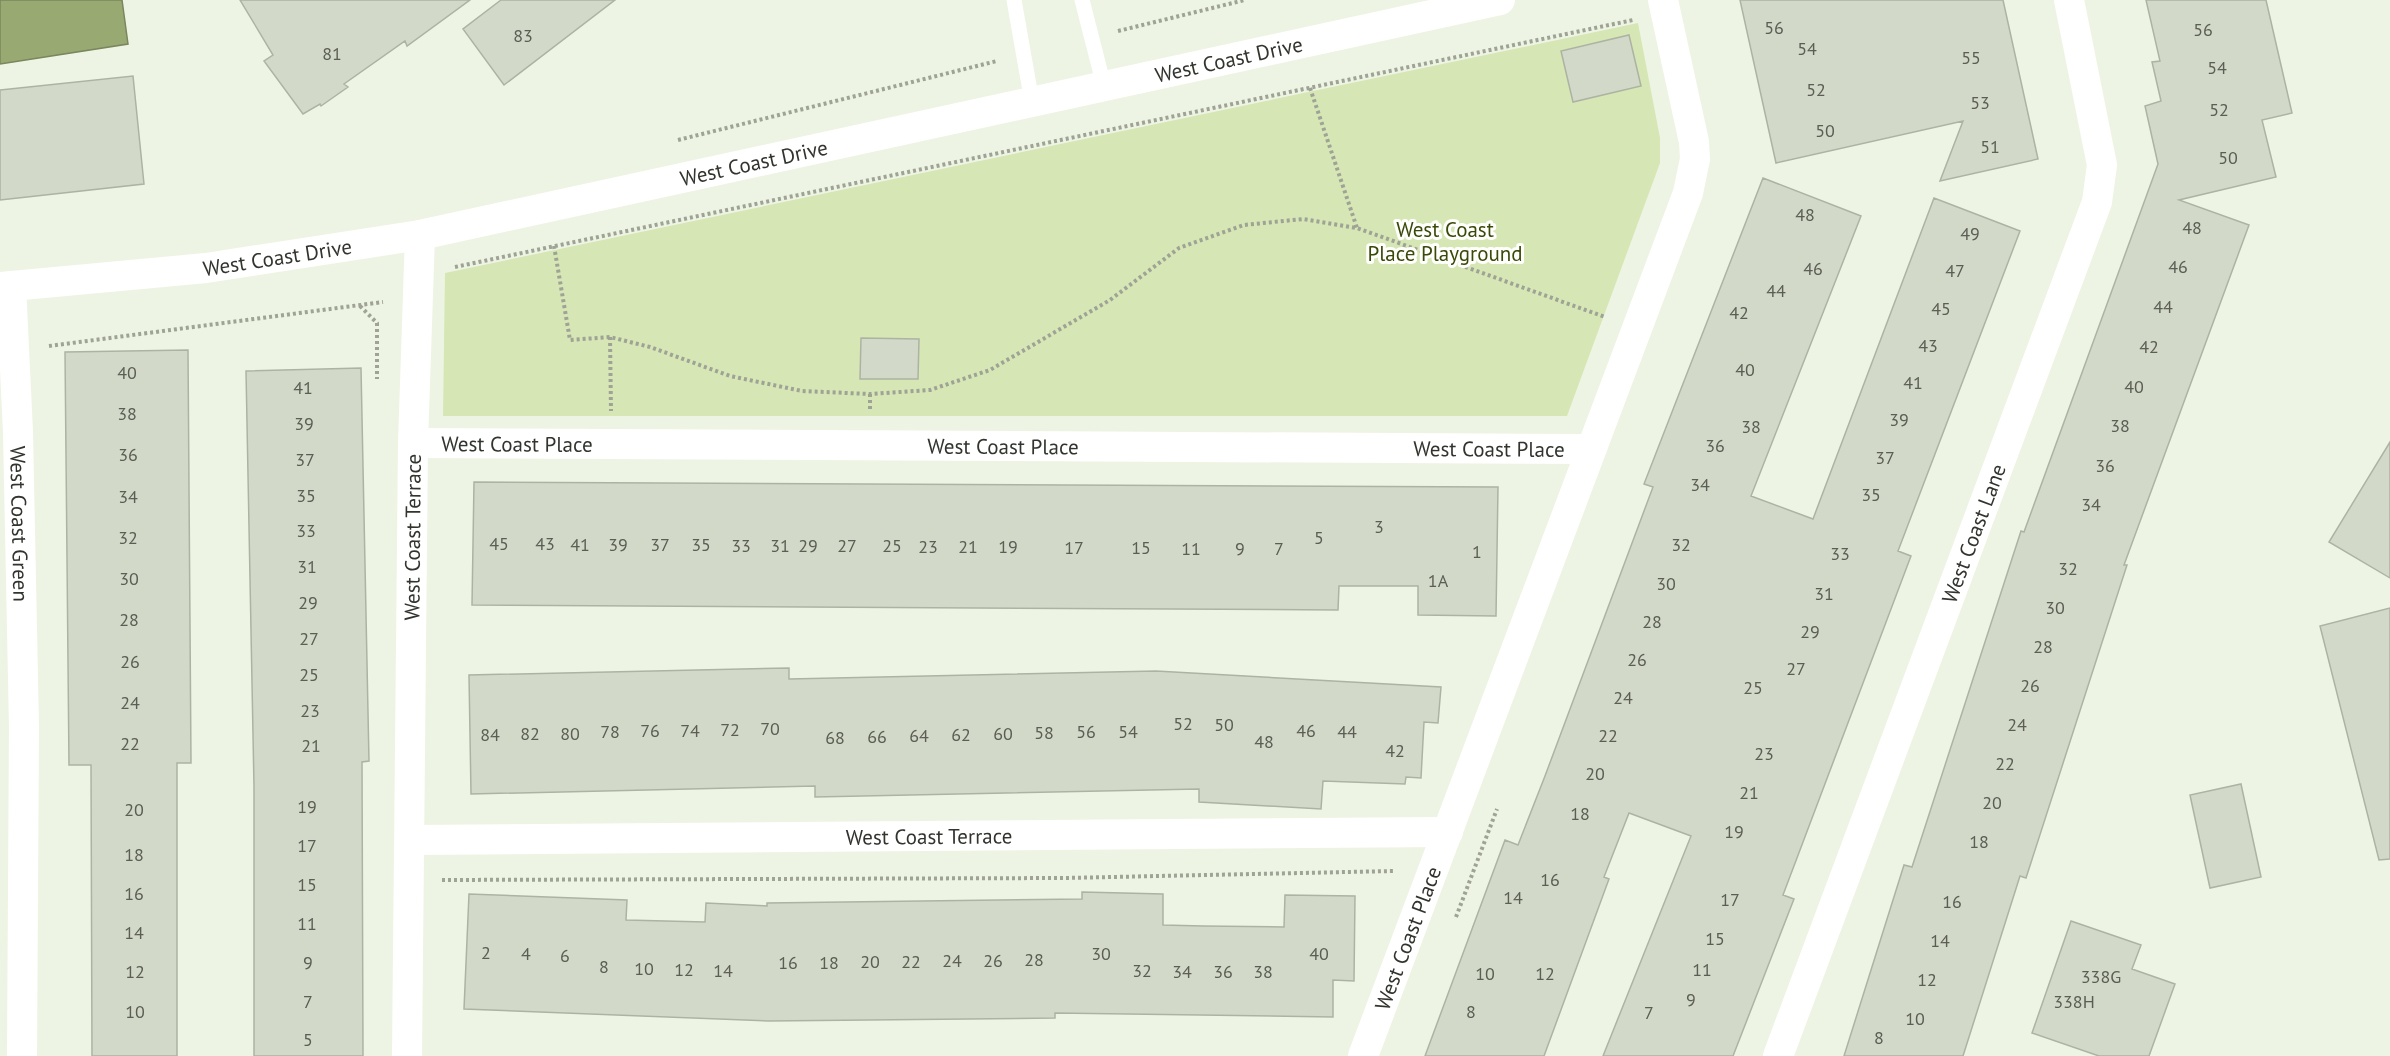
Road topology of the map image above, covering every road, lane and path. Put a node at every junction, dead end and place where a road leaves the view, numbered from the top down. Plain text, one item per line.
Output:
1 (1014, 0) edge
2 (1082, 0) edge
3 (1245, 0) edge
4 (1500, 0) edge
5 (2069, 0) edge
6 (1664, 7) edge
7 (1092, 38) junction
8 (1024, 54) junction
9 (1104, 86) junction
10 (1310, 88) junction
11 (1032, 102) junction
12 (675, 141) dead end
13 (1357, 228) junction
14 (420, 235) junction
15 (554, 246) junction
16 (454, 267) dead end
17 (6, 287) edge
18 (418, 298) junction
19 (1610, 318) dead end
20 (610, 337) junction
21 (13, 350) junction
22 (611, 412) dead end
23 (413, 443) junction
24 (1591, 449) junction
25 (12, 728) edge
26 (1448, 832) junction
27 (410, 840) junction
28 (1404, 871) dead end
29 (436, 880) dead end
30 (22, 1056) edge
31 (407, 1056) edge
32 (1363, 1056) edge
33 (1778, 1056) edge

1 - 8 lane
2 - 7 lane
3 - 7 path
4 - 9 street, West Coast Drive
5 - 33 street, West Coast Lane
6 - 10 path
6 - 24 street, West Coast Place
7 - 9 lane
8 - 11 lane
8 - 12 path
9 - 11 street, West Coast Drive
10 - 13 path
10 - 15 path
11 - 14 street, West Coast Drive
13 - 19 path
13 - 20 path
14 - 17 street, West Coast Drive
14 - 18 street, West Coast Terrace
15 - 16 path
15 - 20 path
17 - 21 street, West Coast Green
18 - 21 path
18 - 23 street, West Coast Terrace
20 - 22 path
21 - 25 street, West Coast Green
23 - 24 street, West Coast Place
23 - 27 street, West Coast Terrace
24 - 26 street, West Coast Place
25 - 30 street, West Coast Green
26 - 27 street, West Coast Terrace
26 - 32 street, West Coast Place
27 - 31 street, West Coast Terrace
28 - 29 path

